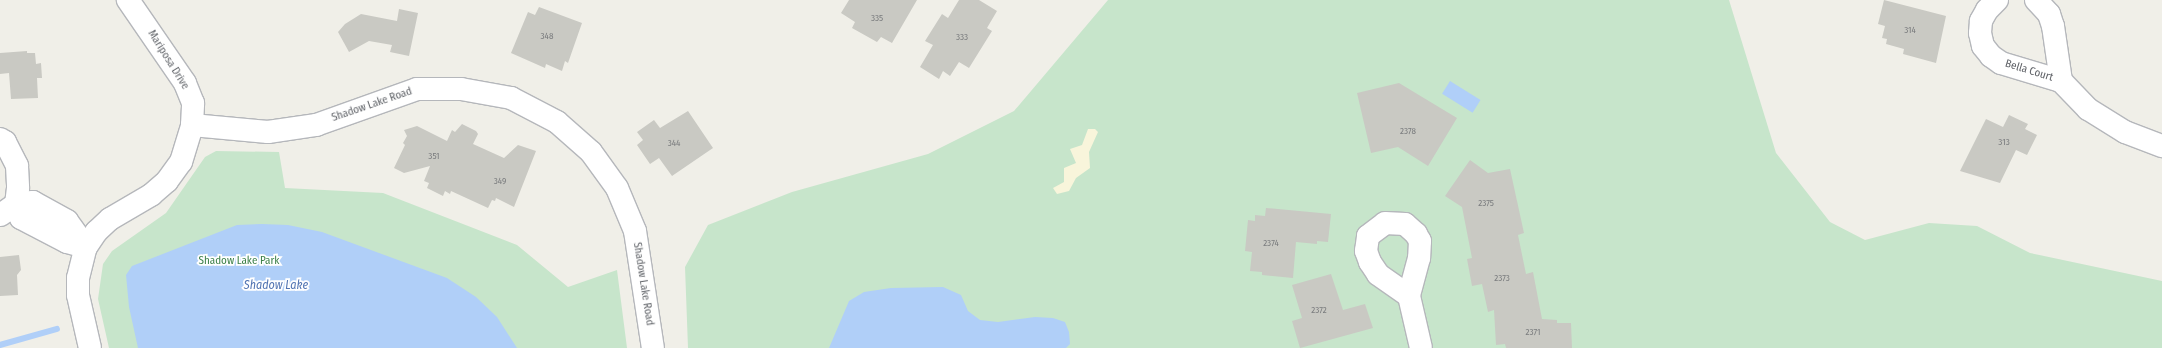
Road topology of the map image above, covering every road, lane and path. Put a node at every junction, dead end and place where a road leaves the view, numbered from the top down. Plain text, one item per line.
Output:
1 (128, 0) edge
2 (1997, 0) edge
3 (2036, 0) edge
4 (2061, 81) junction
5 (192, 125) junction
6 (0, 139) edge
7 (2162, 146) edge
8 (8, 210) edge
9 (86, 247) junction
10 (1409, 296) dead end
11 (90, 348) edge
12 (653, 348) edge
13 (1421, 348) edge

1 - 5 street, Mariposa Drive
2 - 4 street, Bella Court
3 - 4 street, Bella Court
4 - 7 street, Bella Court
5 - 9 street, Mariposa Drive
5 - 12 street, Shadow Lake Road
6 - 8 street
8 - 9 street
9 - 11 street
10 - 13 street

